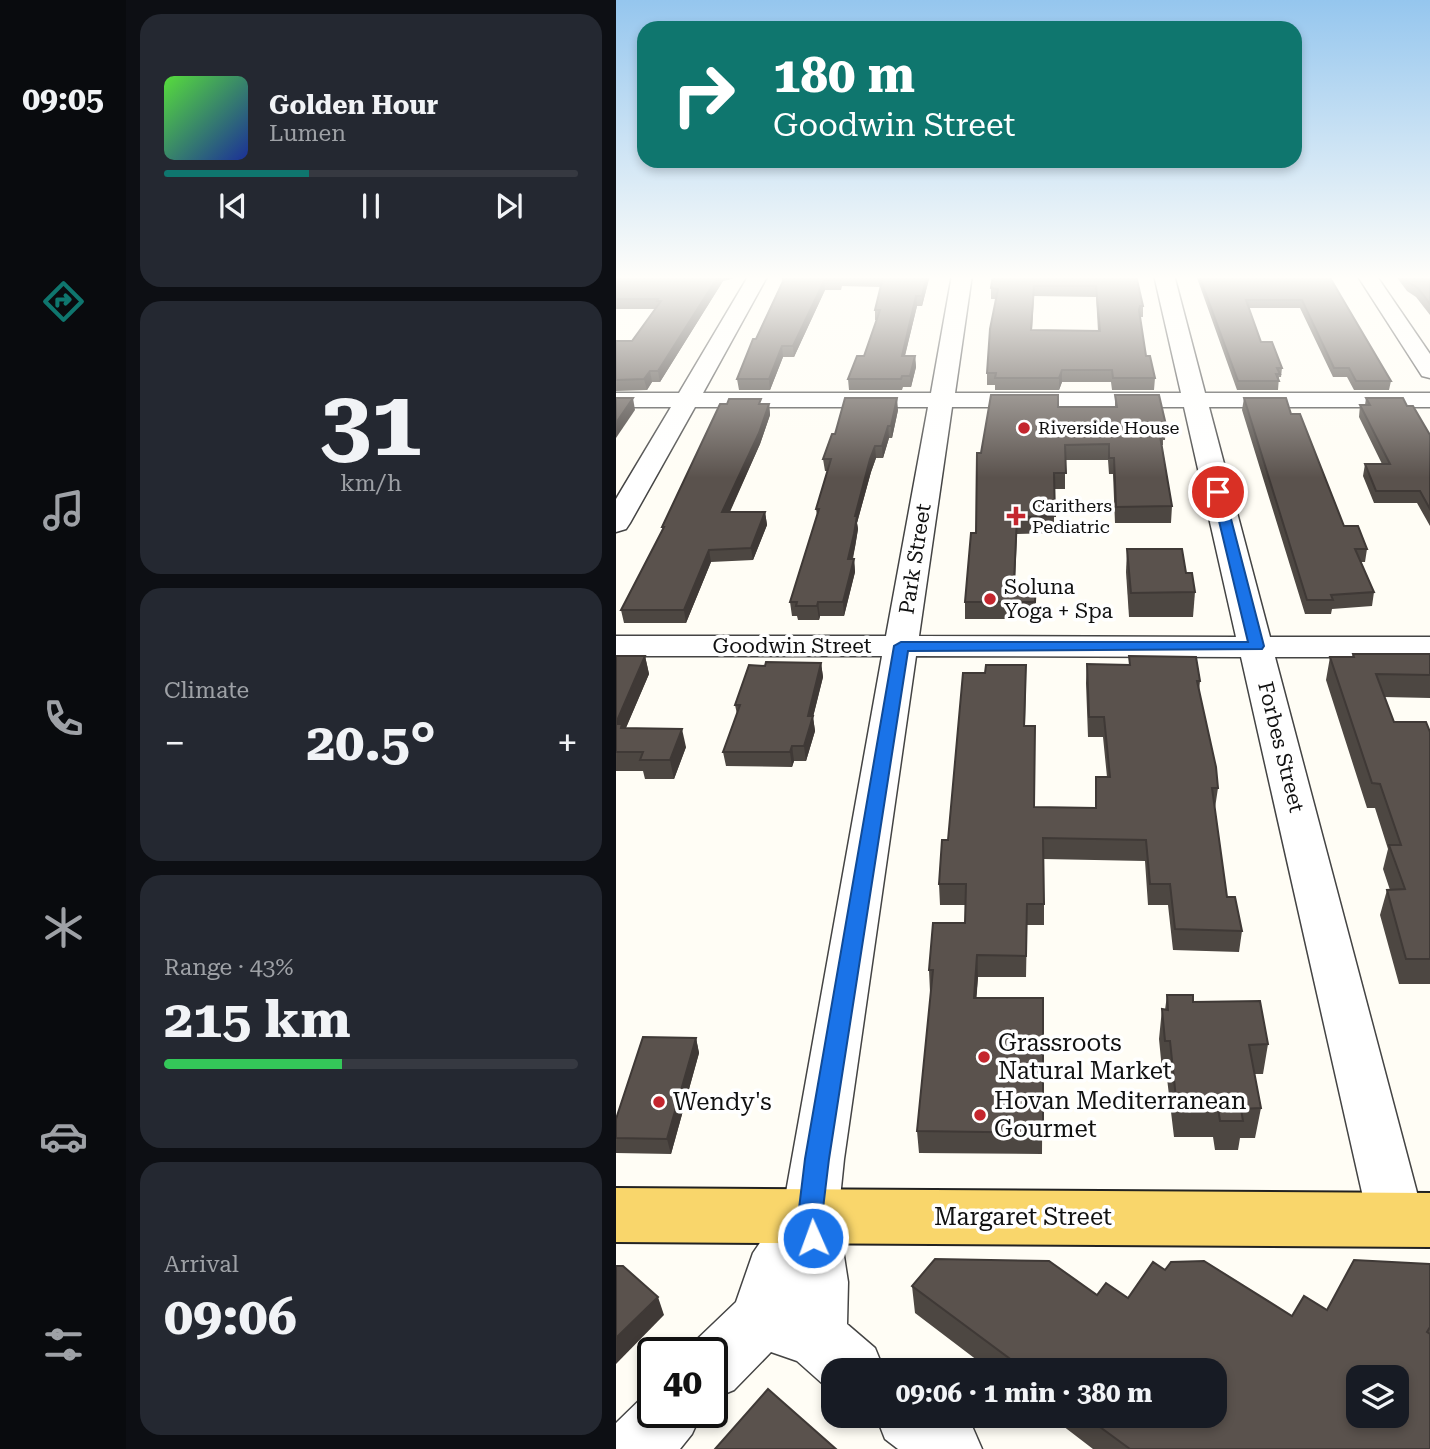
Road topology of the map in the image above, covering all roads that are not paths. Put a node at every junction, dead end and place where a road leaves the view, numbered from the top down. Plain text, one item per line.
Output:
1 (721, 343) edge
2 (951, 343) edge
3 (1181, 343) edge
4 (1411, 343) edge
5 (1430, 371) edge
6 (616, 400) edge
7 (688, 400) junction
8 (941, 400) junction
9 (1195, 400) junction
10 (1430, 400) edge
11 (616, 523) edge
12 (616, 646) edge
13 (901, 646) junction
14 (1257, 646) junction
15 (1430, 647) edge
16 (616, 1215) edge
17 (810, 1217) junction
18 (1413, 1219) edge
19 (761, 1319) junction
20 (728, 1352) edge
21 (835, 1354) edge
22 (655, 1428) edge
23 (923, 1428) edge
24 (636, 1449) edge
25 (949, 1449) edge

1 - 7 street
2 - 8 street, Park Street
3 - 9 street, Forbes Street
4 - 5 street
6 - 7 street
7 - 8 street
7 - 11 street
8 - 9 street
8 - 13 street, Park Street
9 - 10 street
9 - 14 street, Forbes Street
12 - 13 street, Goodwin Street
13 - 14 street, Goodwin Street
13 - 17 street, Park Street
14 - 15 street, Goodwin Street
14 - 18 street, Forbes Street
16 - 17 main road, Margaret Street
17 - 18 main road, Margaret Street
17 - 19 street, Park Street
17 - 21 street, Park Street
19 - 20 street
19 - 21 street, Park Street
22 - 24 street
23 - 25 street

